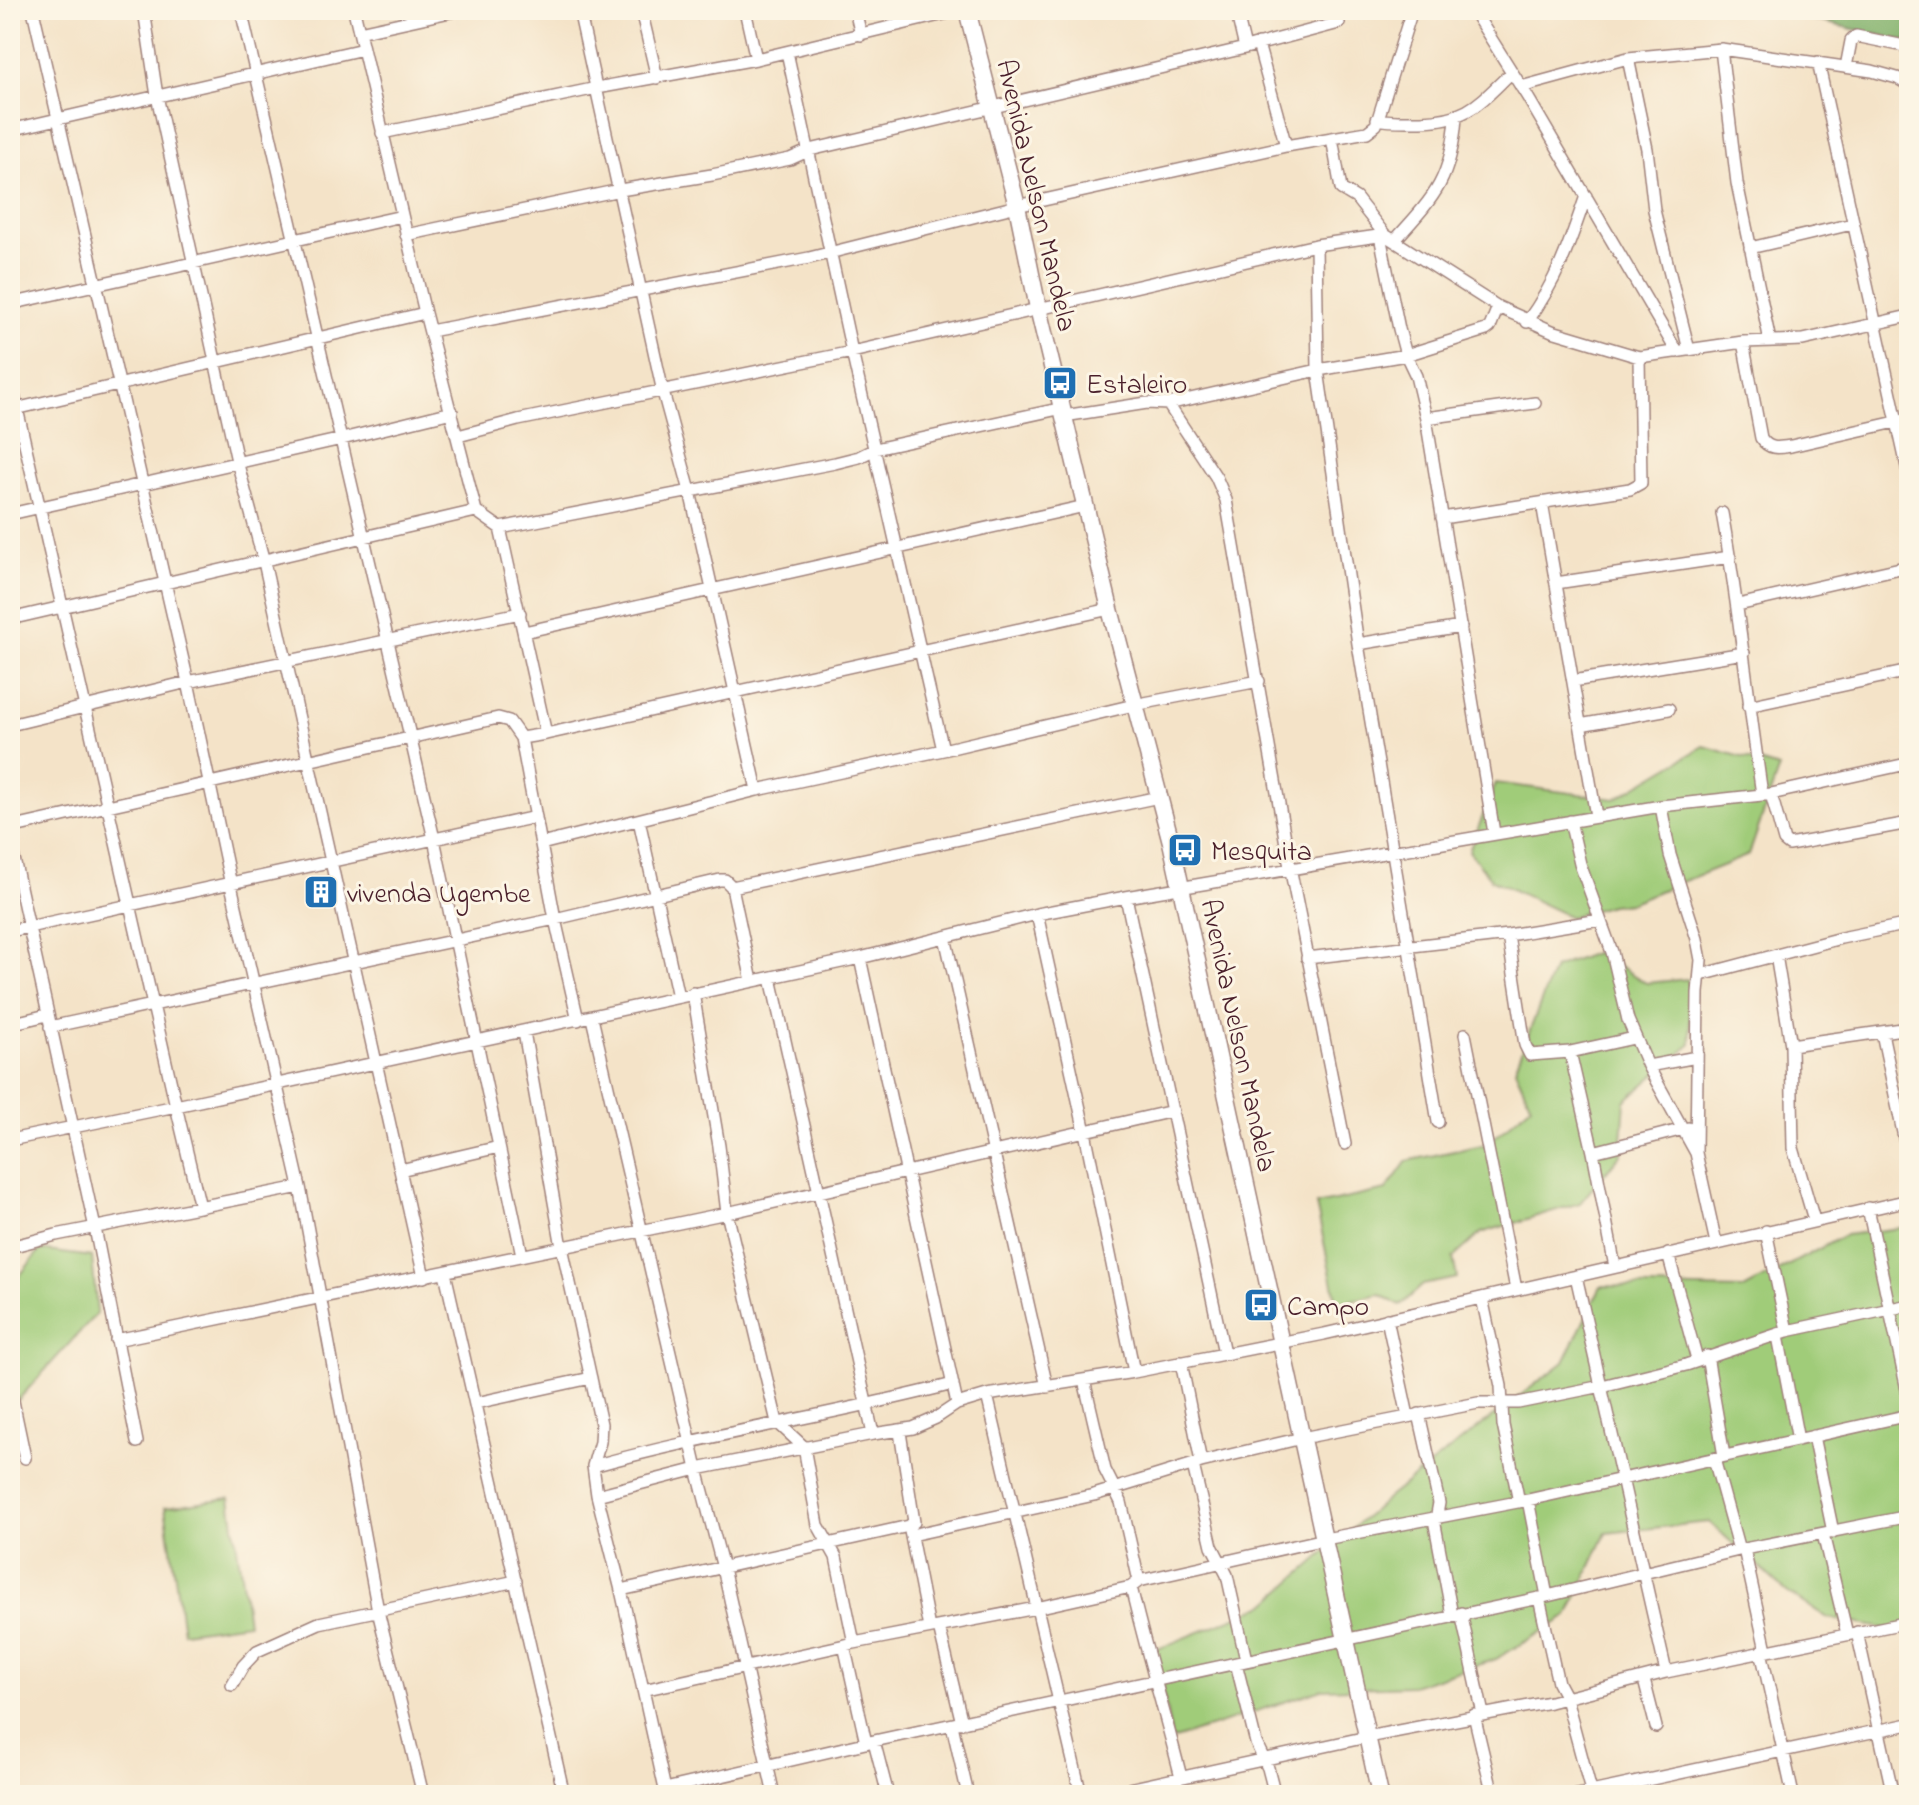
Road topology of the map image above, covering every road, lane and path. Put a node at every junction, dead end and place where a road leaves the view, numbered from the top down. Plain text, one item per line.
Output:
1 (33, 10) edge
2 (144, 10) edge
3 (241, 10) edge
4 (354, 10) edge
5 (459, 10) edge
6 (579, 10) edge
7 (641, 10) edge
8 (745, 10) edge
9 (855, 10) edge
10 (961, 10) edge
11 (967, 10) edge
12 (1236, 10) edge
13 (1412, 10) edge
14 (1473, 10) edge
15 (1339, 23) dead end
16 (359, 32) junction
17 (861, 35) junction
18 (1258, 44) junction
19 (1909, 47) edge
20 (1245, 48) junction
21 (363, 49) junction
22 (1721, 49) junction
23 (787, 52) junction
24 (1628, 58) junction
25 (756, 59) junction
26 (1818, 62) junction
27 (1846, 67) junction
28 (1512, 72) junction
29 (256, 74) junction
30 (657, 78) junction
31 (1909, 85) edge
32 (1521, 87) junction
33 (597, 88) junction
34 (157, 96) junction
35 (991, 106) junction
36 (1456, 118) junction
37 (58, 119) junction
38 (1377, 119) junction
39 (10, 130) edge
40 (382, 133) junction
41 (1332, 138) junction
42 (1286, 146) junction
43 (810, 150) junction
44 (620, 190) junction
45 (1586, 196) junction
46 (1017, 206) junction
47 (402, 216) junction
48 (1852, 224) junction
49 (406, 235) junction
50 (1386, 237) junction
51 (294, 239) junction
52 (1316, 245) junction
53 (1750, 248) junction
54 (831, 252) junction
55 (194, 261) junction
56 (95, 285) junction
57 (641, 290) junction
58 (10, 304) edge
59 (1498, 307) junction
60 (1038, 308) junction
61 (425, 313) junction
62 (1909, 316) edge
63 (1527, 322) junction
64 (1874, 323) junction
65 (430, 331) junction
66 (318, 339) junction
67 (1770, 341) junction
68 (1743, 342) junction
69 (1683, 351) junction
70 (852, 352) junction
71 (1406, 355) junction
72 (1639, 357) junction
73 (217, 361) junction
74 (1318, 370) junction
75 (10, 378) edge
76 (118, 384) junction
77 (663, 392) junction
78 (1535, 403) dead end
79 (1168, 404) junction
80 (13, 409) edge
81 (452, 412) junction
82 (1064, 412) junction
83 (1426, 418) junction
84 (1903, 420) edge
85 (458, 436) junction
86 (342, 439) junction
87 (875, 449) junction
88 (237, 461) junction
89 (1909, 476) edge
90 (141, 485) junction
91 (690, 491) junction
92 (1542, 503) junction
93 (1085, 506) junction
94 (40, 507) junction
95 (476, 511) junction
96 (1722, 513) dead end
97 (10, 514) edge
98 (1442, 518) junction
99 (500, 528) junction
100 (364, 538) junction
101 (899, 550) junction
102 (1730, 557) junction
103 (264, 562) junction
104 (1909, 566) edge
105 (1556, 583) junction
106 (165, 584) junction
107 (712, 592) junction
108 (1738, 605) junction
109 (63, 607) junction
110 (1110, 609) junction
111 (520, 613) junction
112 (10, 619) edge
113 (1461, 627) junction
114 (524, 632) junction
115 (387, 639) junction
116 (1358, 644) junction
117 (921, 650) junction
118 (1744, 653) junction
119 (287, 662) junction
120 (1909, 671) edge
121 (1259, 681) junction
122 (1573, 681) junction
123 (188, 682) junction
124 (736, 692) junction
125 (1134, 705) junction
126 (85, 706) junction
127 (1748, 706) junction
128 (1669, 709) dead end
129 (10, 725) edge
130 (1580, 725) junction
131 (546, 734) junction
132 (521, 738) junction
133 (410, 739) junction
134 (943, 750) junction
135 (308, 761) junction
136 (1909, 767) edge
137 (210, 783) junction
138 (757, 790) junction
139 (1767, 794) junction
140 (1159, 797) junction
141 (1661, 806) junction
142 (108, 807) junction
143 (1596, 816) junction
144 (536, 817) junction
145 (639, 820) junction
146 (1570, 821) junction
147 (1909, 823) edge
148 (10, 828) edge
149 (1494, 833) junction
150 (434, 839) junction
151 (10, 841) edge
152 (541, 844) junction
153 (1393, 851) junction
154 (331, 862) junction
155 (1290, 867) junction
156 (231, 885) junction
157 (1181, 886) junction
158 (732, 887) junction
159 (655, 895) junction
160 (1126, 897) junction
161 (129, 904) junction
162 (1037, 914) junction
163 (555, 919) junction
164 (1600, 920) junction
165 (1909, 924) edge
166 (29, 927) junction
167 (10, 931) edge
168 (1508, 935) junction
169 (945, 937) junction
170 (456, 940) junction
171 (1408, 948) junction
172 (1776, 955) junction
173 (860, 958) junction
174 (1307, 958) junction
175 (355, 962) junction
176 (1701, 975) junction
177 (771, 978) junction
178 (752, 981) junction
179 (254, 985) junction
180 (693, 993) junction
181 (678, 997) junction
182 (153, 1005) junction
183 (592, 1018) junction
184 (578, 1020) junction
185 (49, 1021) junction
186 (10, 1024) edge
187 (1909, 1028) edge
188 (524, 1032) junction
189 (1882, 1033) junction
190 (1465, 1034) dead end
191 (1634, 1038) junction
192 (476, 1041) junction
193 (1791, 1045) junction
194 (1570, 1052) junction
195 (1697, 1057) junction
196 (376, 1062) junction
197 (1648, 1066) junction
198 (277, 1086) junction
199 (176, 1106) junction
200 (1173, 1111) junction
201 (1438, 1122) dead end
202 (1696, 1125) junction
203 (73, 1127) junction
204 (1682, 1131) junction
205 (1085, 1132) junction
206 (10, 1140) edge
207 (1345, 1144) dead end
208 (499, 1147) junction
209 (995, 1152) junction
210 (1593, 1152) junction
211 (1696, 1153) junction
212 (1909, 1161) edge
213 (400, 1170) junction
214 (907, 1170) junction
215 (300, 1187) junction
216 (818, 1190) junction
217 (1909, 1200) edge
218 (200, 1207) junction
219 (1868, 1208) junction
220 (727, 1213) junction
221 (1814, 1220) junction
222 (95, 1228) junction
223 (642, 1229) junction
224 (1766, 1231) junction
225 (1716, 1243) junction
226 (10, 1247) edge
227 (562, 1247) junction
228 (1668, 1254) junction
229 (522, 1255) junction
230 (1615, 1267) junction
231 (445, 1273) junction
232 (1576, 1276) junction
233 (424, 1277) junction
234 (1516, 1289) junction
235 (322, 1298) junction
236 (1482, 1298) junction
237 (1909, 1305) edge
238 (1888, 1309) junction
239 (1387, 1319) junction
240 (1782, 1334) junction
241 (116, 1340) junction
242 (1281, 1343) junction
243 (1224, 1353) junction
244 (1702, 1358) junction
245 (1181, 1362) junction
246 (1134, 1372) junction
247 (591, 1378) junction
248 (1084, 1380) junction
249 (953, 1384) junction
250 (1602, 1386) junction
251 (10, 1387) edge
252 (1047, 1387) junction
253 (987, 1395) junction
254 (1909, 1399) edge
255 (476, 1403) junction
256 (1502, 1403) junction
257 (957, 1404) junction
258 (867, 1406) junction
259 (1414, 1415) junction
260 (1909, 1415) edge
261 (777, 1422) junction
262 (900, 1432) junction
263 (873, 1434) junction
264 (1813, 1436) junction
265 (1302, 1438) junction
266 (1798, 1440) junction
267 (690, 1441) junction
268 (137, 1442) dead end
269 (804, 1447) junction
270 (1719, 1457) junction
271 (25, 1458) dead end
272 (1197, 1464) junction
273 (593, 1466) junction
274 (697, 1469) junction
275 (1622, 1479) junction
276 (1115, 1489) junction
277 (597, 1495) junction
278 (1523, 1501) junction
279 (1013, 1513) junction
280 (1909, 1516) edge
281 (1436, 1517) junction
282 (910, 1530) junction
283 (1828, 1533) junction
284 (1325, 1539) junction
285 (828, 1544) junction
286 (1742, 1550) junction
287 (1222, 1562) junction
288 (723, 1568) junction
289 (1643, 1571) junction
290 (516, 1581) junction
291 (1135, 1584) junction
292 (621, 1590) junction
293 (1543, 1597) junction
294 (1036, 1608) junction
295 (378, 1611) junction
296 (1456, 1614) junction
297 (1909, 1622) edge
298 (934, 1628) junction
299 (1852, 1633) junction
300 (1346, 1639) junction
301 (849, 1644) junction
302 (1763, 1651) junction
303 (1241, 1662) junction
304 (745, 1668) junction
305 (1666, 1672) junction
306 (1644, 1680) junction
307 (1156, 1681) junction
308 (232, 1685) dead end
309 (643, 1690) junction
310 (1566, 1698) junction
311 (1057, 1701) junction
312 (1478, 1714) junction
313 (957, 1724) junction
314 (1909, 1724) edge
315 (1656, 1727) dead end
316 (1878, 1730) junction
317 (1367, 1737) junction
318 (870, 1742) junction
319 (1783, 1752) junction
320 (1264, 1760) junction
321 (767, 1766) junction
322 (1181, 1777) junction
323 (666, 1792) edge
324 (1592, 1793) edge
325 (423, 1795) edge
326 (564, 1795) edge
327 (774, 1795) edge
328 (888, 1795) edge
329 (968, 1795) edge
330 (1081, 1795) edge
331 (1101, 1795) edge
332 (1275, 1795) edge
333 (1380, 1795) edge
334 (1493, 1795) edge
335 (1577, 1795) edge
336 (1793, 1795) edge
337 (1893, 1795) edge

1 - 37 street
2 - 34 street
3 - 29 street
4 - 16 street
5 - 16 street
6 - 33 street
7 - 30 street
8 - 25 street
9 - 17 street
10 - 17 street
11 - 35 street, Avenida Nelson Mandela
12 - 20 street
13 - 38 street
14 - 28 street
15 - 18 street
16 - 21 street
17 - 23 street
18 - 20 street
18 - 42 street
19 - 27 street
20 - 35 street
21 - 29 street
21 - 40 street
22 - 24 street
22 - 26 street
22 - 53 street
23 - 25 street
23 - 43 street
24 - 32 street
24 - 69 street
25 - 30 street
26 - 27 street
26 - 48 street
27 - 31 street
28 - 32 street
28 - 36 street
29 - 34 street
29 - 51 street
30 - 33 street
32 - 45 street
33 - 40 street
33 - 44 street
34 - 37 street
34 - 55 street
35 - 43 street
35 - 46 street, Avenida Nelson Mandela
36 - 38 street
36 - 50 street
37 - 39 street
37 - 56 street
38 - 41 street
40 - 47 street
41 - 42 street
41 - 50 street
42 - 46 street
43 - 44 street
43 - 54 street
44 - 49 street
44 - 57 street
45 - 63 street
45 - 69 street
46 - 54 street
46 - 60 street, Avenida Nelson Mandela
47 - 49 street
47 - 51 street
48 - 53 street
48 - 64 street
49 - 61 street
50 - 52 street
50 - 59 street
50 - 71 street
51 - 55 street
51 - 66 street
52 - 60 street
52 - 74 street
53 - 67 street
54 - 57 street
54 - 70 street
55 - 56 street
55 - 73 street
56 - 58 street
56 - 76 street
57 - 65 street
57 - 77 street
59 - 63 street
59 - 71 street
60 - 70 street
60 - 82 street, Avenida Nelson Mandela
61 - 65 street
61 - 66 street
62 - 64 street
63 - 72 street
64 - 67 street
64 - 84 street
65 - 81 street
66 - 73 street
66 - 86 street
67 - 68 street
68 - 69 street
68 - 84 street
69 - 72 street
70 - 77 street
70 - 87 street
71 - 74 street
71 - 83 street
72 - 92 street
73 - 76 street
73 - 88 street
74 - 79 street
74 - 116 street
75 - 80 street
76 - 80 street
76 - 90 street
77 - 85 street
77 - 91 street
78 - 83 street
79 - 82 street
79 - 121 street
80 - 94 street
81 - 85 street
81 - 86 street
82 - 87 street
82 - 93 street, Avenida Nelson Mandela
83 - 98 street
84 - 89 street
85 - 95 street
86 - 88 street
86 - 100 street
87 - 91 street
87 - 101 street
88 - 90 street
88 - 103 street
90 - 94 street
90 - 106 street
91 - 99 street
91 - 107 street
92 - 98 street
92 - 105 street
93 - 101 street
93 - 110 street, Avenida Nelson Mandela
94 - 97 street
94 - 109 street
95 - 99 street
95 - 100 street
96 - 102 street
98 - 113 street
99 - 111 street
100 - 103 street
100 - 115 street
101 - 107 street
101 - 117 street
102 - 105 street
102 - 108 street
103 - 106 street
103 - 119 street
104 - 108 street
105 - 122 street
106 - 109 street
106 - 123 street
107 - 114 street
107 - 124 street
108 - 118 street
109 - 112 street
109 - 126 street
110 - 117 street
110 - 125 street, Avenida Nelson Mandela
111 - 114 street
111 - 115 street
113 - 116 street
113 - 149 street
114 - 131 street
115 - 119 street
115 - 133 street
116 - 153 street
117 - 124 street
117 - 134 street
118 - 122 street
118 - 127 street
119 - 123 street
119 - 135 street
120 - 127 street
121 - 125 street
121 - 155 street
122 - 130 street
123 - 126 street
123 - 137 street
124 - 131 street
124 - 138 street
125 - 134 street
125 - 140 street, Avenida Nelson Mandela
126 - 129 street
126 - 142 street
127 - 139 street
128 - 130 street
130 - 143 street
131 - 132 street
132 - 133 street
132 - 144 street
133 - 135 street
133 - 150 street
134 - 138 street
135 - 137 street
135 - 154 street
136 - 139 street
137 - 142 street
137 - 156 street
138 - 145 street
139 - 141 street
139 - 147 street
140 - 157 street, Avenida Nelson Mandela
140 - 158 street
141 - 143 street
141 - 176 street
142 - 148 street
142 - 161 street
143 - 146 street
144 - 150 street
144 - 152 street
145 - 152 street
145 - 159 street
146 - 149 street
146 - 164 street
149 - 153 street
150 - 154 street
150 - 170 street
151 - 166 street
152 - 163 street
153 - 155 street
153 - 171 street
154 - 156 street
154 - 175 street
155 - 157 street
155 - 174 street
156 - 161 street
156 - 179 street
157 - 160 street
157 - 242 street, Avenida Nelson Mandela
158 - 159 street
158 - 178 street
159 - 163 street
159 - 181 street
160 - 162 street
160 - 200 street
161 - 166 street
161 - 182 street
162 - 169 street
162 - 205 street
163 - 170 street
163 - 184 street
164 - 168 street
164 - 191 street
165 - 172 street
166 - 167 street
166 - 185 street
168 - 171 street
168 - 194 street
169 - 173 street
169 - 209 street
170 - 175 street
170 - 192 street
171 - 174 street
171 - 201 street
172 - 176 street
172 - 193 street
173 - 177 street
173 - 214 street
174 - 207 street
175 - 179 street
175 - 196 street
176 - 195 street
177 - 178 street
177 - 216 street
178 - 180 street
179 - 182 street
179 - 198 street
180 - 181 street
180 - 220 street
181 - 183 street
182 - 185 street
182 - 199 street
183 - 184 street
183 - 223 street
184 - 188 street
185 - 186 street
185 - 203 street
187 - 189 street
188 - 192 street
188 - 227 street
189 - 193 street
189 - 212 street
190 - 234 street
191 - 194 street
191 - 197 street
192 - 196 street
192 - 208 street
193 - 221 street
194 - 210 street
195 - 197 street
195 - 202 street
196 - 198 street
196 - 213 street
197 - 204 street
198 - 199 street
198 - 215 street
199 - 203 street
199 - 218 street
200 - 205 street
200 - 243 street
202 - 204 street
202 - 211 street
203 - 206 street
203 - 222 street
204 - 210 street
204 - 211 street
205 - 209 street
205 - 246 street
208 - 213 street
208 - 229 street
209 - 214 street
209 - 252 street
210 - 230 street
211 - 225 street
213 - 233 street
214 - 216 street
214 - 249 street
215 - 218 street
215 - 235 street
216 - 220 street
216 - 258 street
217 - 219 street
218 - 222 street
219 - 221 street
219 - 238 street
220 - 223 street
220 - 261 street
221 - 224 street
222 - 226 street
222 - 241 street
223 - 227 street
223 - 267 street
224 - 225 street
224 - 240 street
225 - 228 street
227 - 229 street
227 - 247 street
228 - 230 street
228 - 244 street
229 - 231 street
230 - 232 street
231 - 233 street
231 - 255 street
232 - 234 street
232 - 250 street
233 - 235 street
234 - 236 street
235 - 241 street
235 - 295 street
236 - 239 street
236 - 256 street
237 - 238 street
238 - 240 street
238 - 254 street
239 - 242 street
239 - 259 street
240 - 244 street
240 - 266 street
241 - 268 street
242 - 243 street
242 - 265 street, Avenida Nelson Mandela
243 - 245 street
244 - 250 street
244 - 270 street
245 - 246 street
245 - 272 street
246 - 248 street
247 - 255 street
247 - 273 street
248 - 252 street
248 - 276 street
249 - 257 street
249 - 258 street
250 - 256 street
250 - 275 street
251 - 271 street
252 - 253 street
253 - 257 street
253 - 279 street
255 - 290 street
256 - 259 street
256 - 278 street
257 - 262 street
258 - 261 street
258 - 263 street
259 - 265 street
259 - 281 street
260 - 264 street
261 - 267 street
261 - 269 street
262 - 263 street
262 - 282 street
263 - 269 street
264 - 266 street
264 - 283 street
265 - 272 street
265 - 284 street, Avenida Nelson Mandela
266 - 270 street
267 - 273 street
267 - 274 street
269 - 274 street
269 - 285 street
270 - 275 street
270 - 286 street
272 - 276 street
272 - 287 street
273 - 277 street
274 - 277 street
274 - 288 street
275 - 278 street
275 - 289 street
276 - 279 street
276 - 291 street
277 - 292 street
278 - 281 street
278 - 293 street
279 - 282 street
279 - 294 street
280 - 283 street
281 - 284 street
281 - 296 street
282 - 285 street
282 - 298 street
283 - 286 street
283 - 299 street
284 - 287 street
284 - 300 street, Avenida Nelson Mandela
285 - 288 street
285 - 301 street
286 - 289 street
286 - 302 street
287 - 291 street
287 - 303 street
288 - 292 street
288 - 304 street
289 - 293 street
289 - 305 street
290 - 295 street
290 - 326 street
291 - 294 street
291 - 307 street
292 - 309 street
293 - 296 street
293 - 310 street
294 - 298 street
294 - 311 street
295 - 308 street
295 - 325 street
296 - 300 street
296 - 312 street
297 - 299 street
298 - 301 street
298 - 313 street
299 - 302 street
299 - 316 street
300 - 303 street
300 - 317 street, Avenida Nelson Mandela
301 - 304 street
301 - 318 street
302 - 305 street
302 - 319 street
303 - 307 street
303 - 320 street
304 - 309 street
304 - 321 street
305 - 306 street
306 - 310 street
306 - 315 street
307 - 311 street
307 - 322 street
309 - 323 street
310 - 312 street
310 - 324 street
311 - 313 street
311 - 330 street
312 - 317 street
312 - 334 street
313 - 318 street
313 - 329 street
314 - 316 street
316 - 319 street
316 - 337 street
317 - 320 street
317 - 333 street, Avenida Nelson Mandela
318 - 321 street
318 - 328 street
319 - 324 street
319 - 336 street
320 - 322 street
320 - 332 street
321 - 323 street
321 - 327 street
322 - 331 street
324 - 335 street

